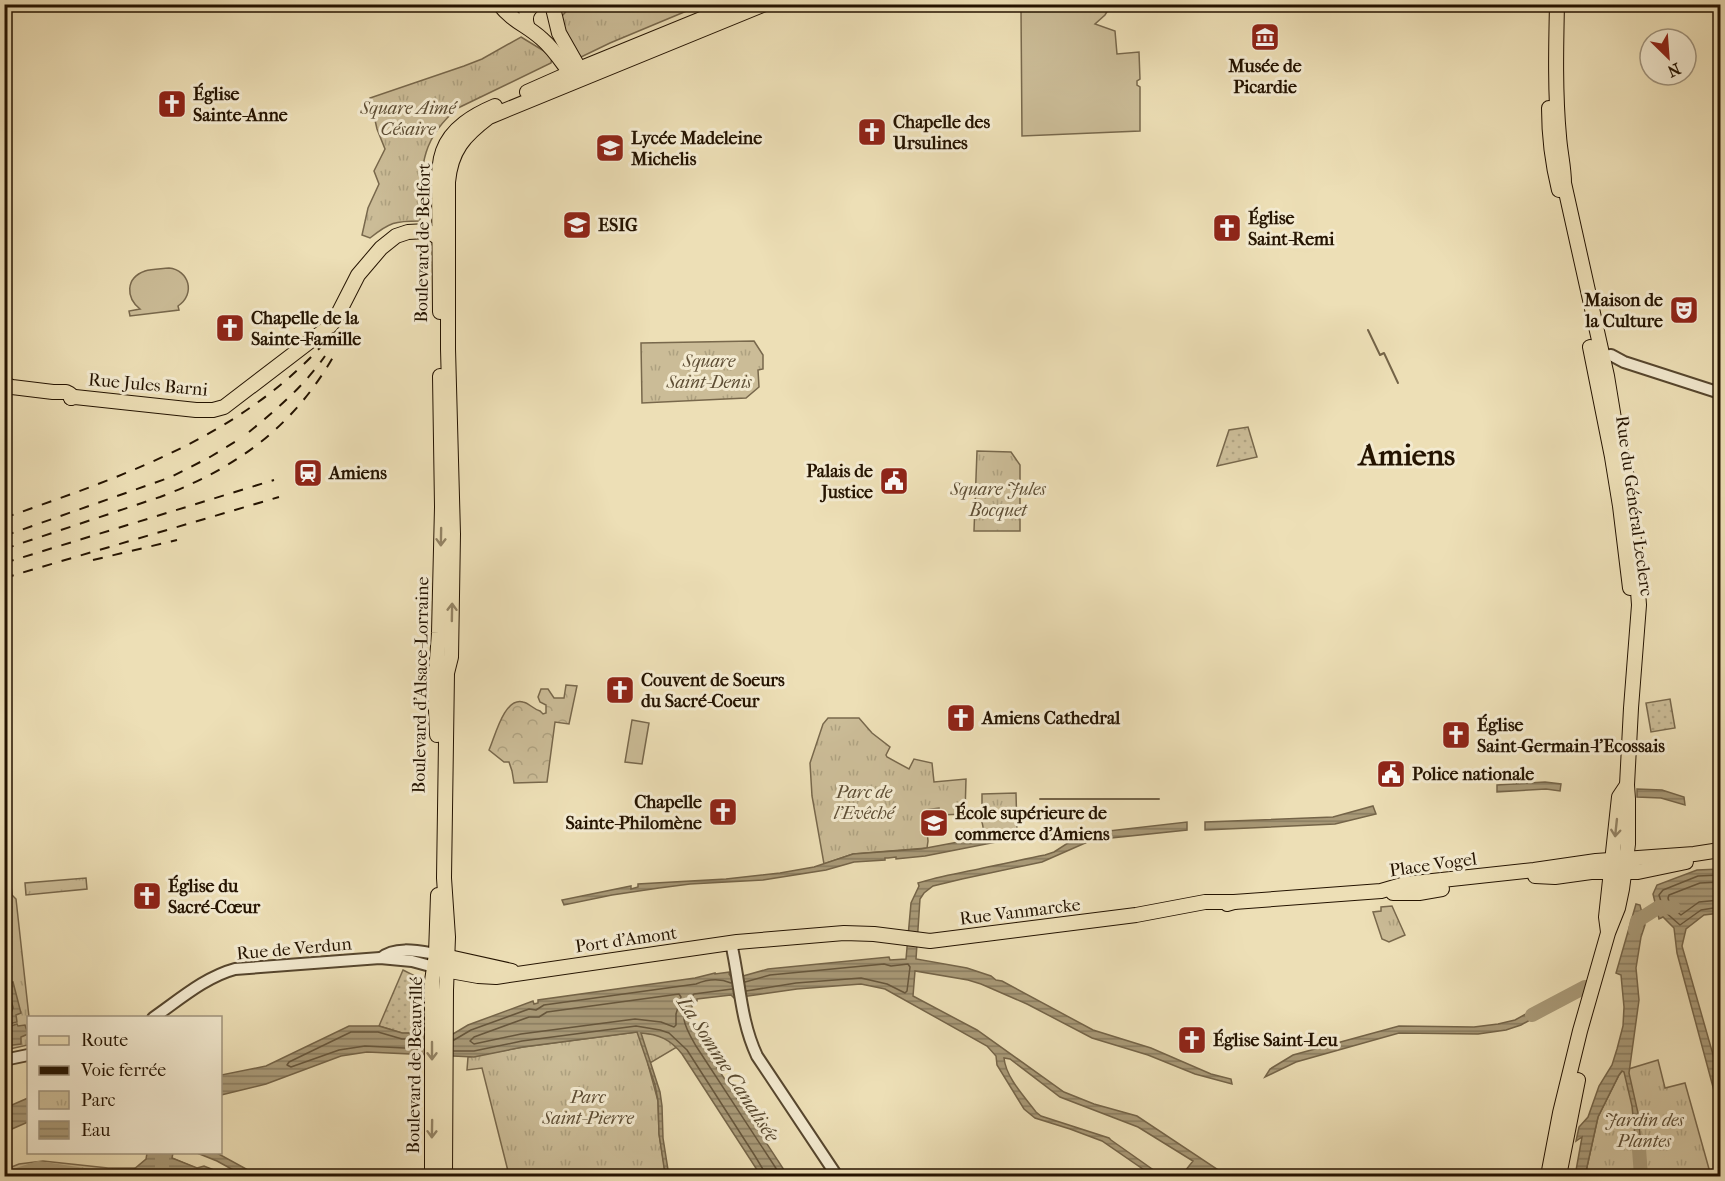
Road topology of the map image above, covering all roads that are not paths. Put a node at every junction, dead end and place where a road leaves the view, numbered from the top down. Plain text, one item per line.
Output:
1 (499, 4) edge
2 (535, 4) edge
3 (738, 4) edge
4 (765, 4) edge
5 (1550, 4) edge
6 (1557, 4) edge
7 (551, 10) edge
8 (531, 29) junction
9 (577, 75) junction
10 (1555, 147) junction
11 (444, 238) junction
12 (1600, 366) junction
13 (4, 384) edge
14 (4, 392) edge
15 (1720, 393) edge
16 (65, 396) junction
17 (446, 420) joint
18 (1720, 850) edge
19 (1720, 858) edge
20 (1646, 864) junction
21 (1618, 866) junction
22 (1234, 903) joint
23 (734, 942) junction
24 (441, 962) junction
25 (154, 1016) edge
26 (27, 1055) edge
27 (4, 1060) edge
28 (439, 1074) junction
29 (1561, 1132) junction
30 (432, 1176) edge
31 (445, 1176) edge
32 (837, 1176) edge
33 (1548, 1176) edge
34 (1559, 1176) edge

1 - 8 main road
2 - 8 main road
3 - 9 main road
4 - 9 main road
5 - 10 main road
6 - 10 main road
7 - 8 main road
7 - 9 main road
8 - 9 main road
9 - 11 main road, Boulevard de Belfort
10 - 12 main road, Rue du Général Leclerc
11 - 16 main road, Rue Jules Barni
11 - 17 main road, Boulevard de Belfort
12 - 15 street
12 - 21 main road, Rue du Général Leclerc
13 - 16 main road, Rue Jules Barni
14 - 16 main road, Rue Jules Barni
17 - 24 main road, Boulevard d'Alsace-Lorraine
18 - 20 main road
19 - 20 main road
20 - 21 main road, Place Vogel
21 - 22 main road, Place Vogel
21 - 29 main road, Rue du Général Leclerc
22 - 23 main road, Rue Vanmarcke
23 - 24 main road, Port d'Amont
23 - 32 street
24 - 25 street, Rue de Verdun
24 - 28 main road, Boulevard de Beauvillé
26 - 27 street
28 -> 30 main road, Boulevard de Beauvillé
28 - 31 main road, Boulevard de Beauvillé
29 - 33 main road
29 - 34 main road

